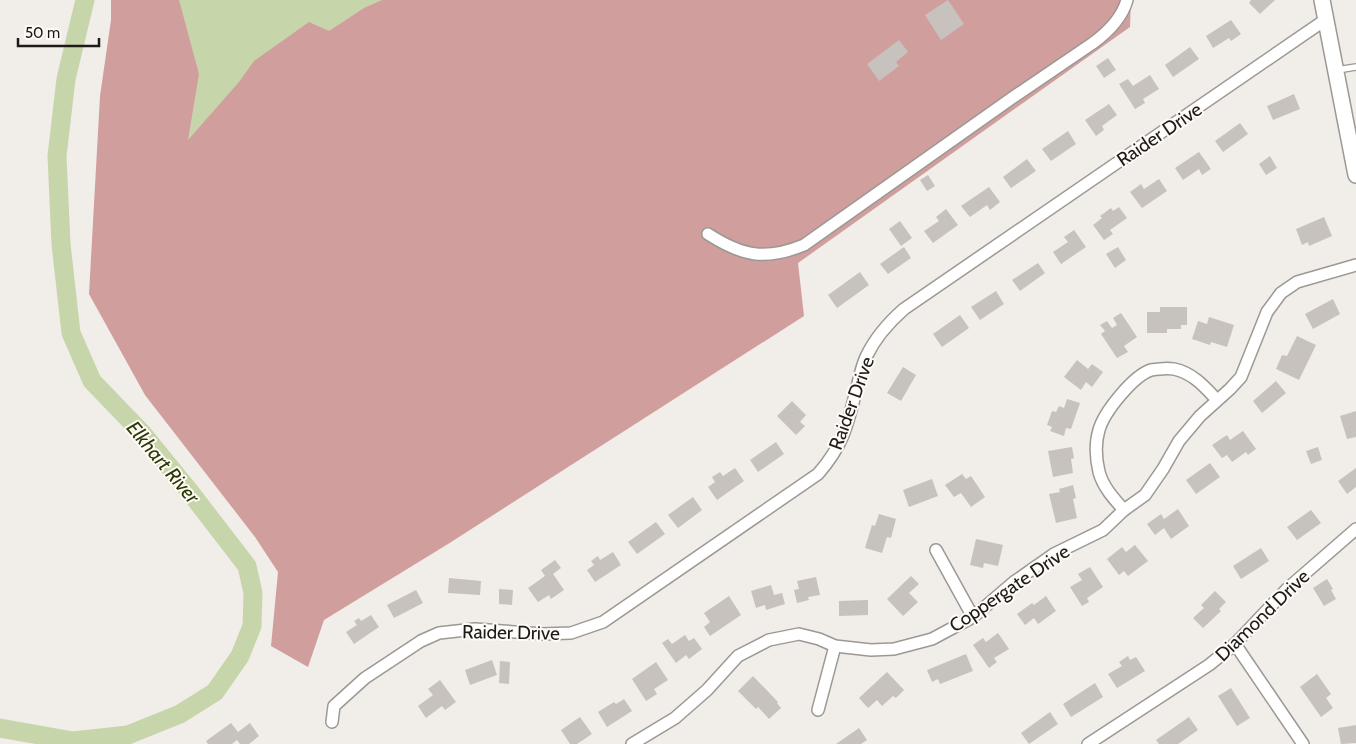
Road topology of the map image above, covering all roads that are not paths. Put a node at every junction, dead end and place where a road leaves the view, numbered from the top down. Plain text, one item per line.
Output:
1 (1128, 0) edge
2 (1322, 0) edge
3 (1325, 20) junction
4 (1356, 67) edge
5 (1335, 70) junction
6 (1356, 175) edge
7 (708, 234) dead end
8 (1356, 266) edge
9 (1217, 400) junction
10 (1124, 510) junction
11 (1356, 529) edge
12 (936, 550) dead end
13 (973, 617) junction
14 (1235, 644) junction
15 (835, 646) junction
16 (818, 710) dead end
17 (332, 722) dead end
18 (632, 744) edge
19 (1088, 744) edge
20 (1303, 744) edge

1 - 7 street
2 - 3 street
3 - 5 street
3 - 17 street, Raider Drive
4 - 5 lane
5 - 6 street
8 - 9 street, Coppergate Drive
9 - 10 street, Coppergate Drive
9 - 10 street
10 - 13 street, Coppergate Drive
11 - 14 street, Diamond Drive
12 - 13 street
13 - 15 street, Coppergate Drive
14 - 19 street, Diamond Drive
14 - 20 street
15 - 16 street
15 - 18 street, Coppergate Drive

